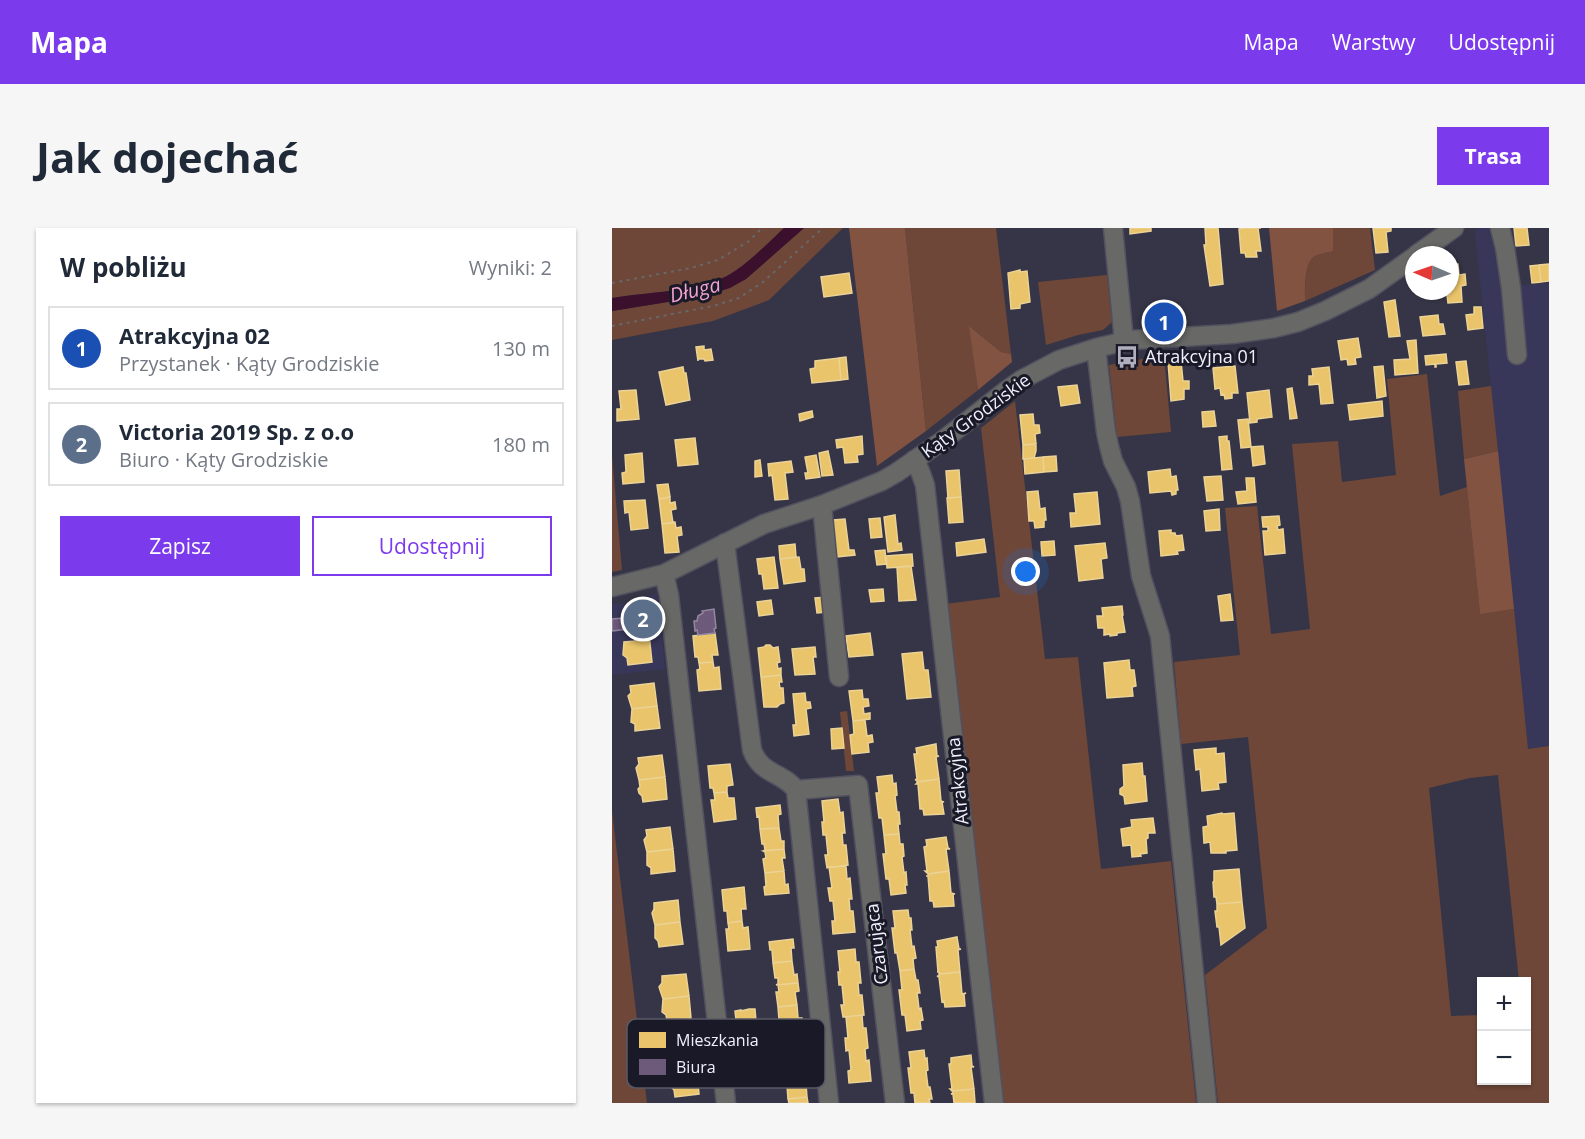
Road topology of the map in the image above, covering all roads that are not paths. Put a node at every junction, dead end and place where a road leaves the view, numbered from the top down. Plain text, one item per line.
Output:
1 (1113, 228) edge
2 (1454, 228) edge
3 (1500, 228) edge
4 (1429, 246) edge
5 (1405, 263) edge
6 (1123, 342) junction
7 (1096, 348) junction
8 (1517, 355) dead end
9 (914, 460) junction
10 (822, 505) junction
11 (725, 543) junction
12 (664, 574) junction
13 (612, 588) edge
14 (839, 677) dead end
15 (796, 790) junction
16 (717, 1019) edge
17 (820, 1019) edge
18 (825, 1065) edge
19 (724, 1088) edge
20 (726, 1103) edge
21 (829, 1103) edge
22 (895, 1103) edge
23 (994, 1103) edge
24 (1207, 1103) edge

1 - 6 street
2 - 4 street, Kąty Grodziskie
3 - 8 street
5 - 6 street, Kąty Grodziskie
6 - 7 street, Kąty Grodziskie
7 - 9 street, Kąty Grodziskie
7 - 24 street
9 - 10 street, Kąty Grodziskie
9 - 23 street, Atrakcyjna
10 - 11 street, Kąty Grodziskie
10 - 14 street
11 - 12 street, Kąty Grodziskie
11 - 15 street
12 - 13 street, Kąty Grodziskie
12 - 16 street
15 - 17 street
15 - 22 street, Czarująca
18 - 21 street
19 - 20 street

